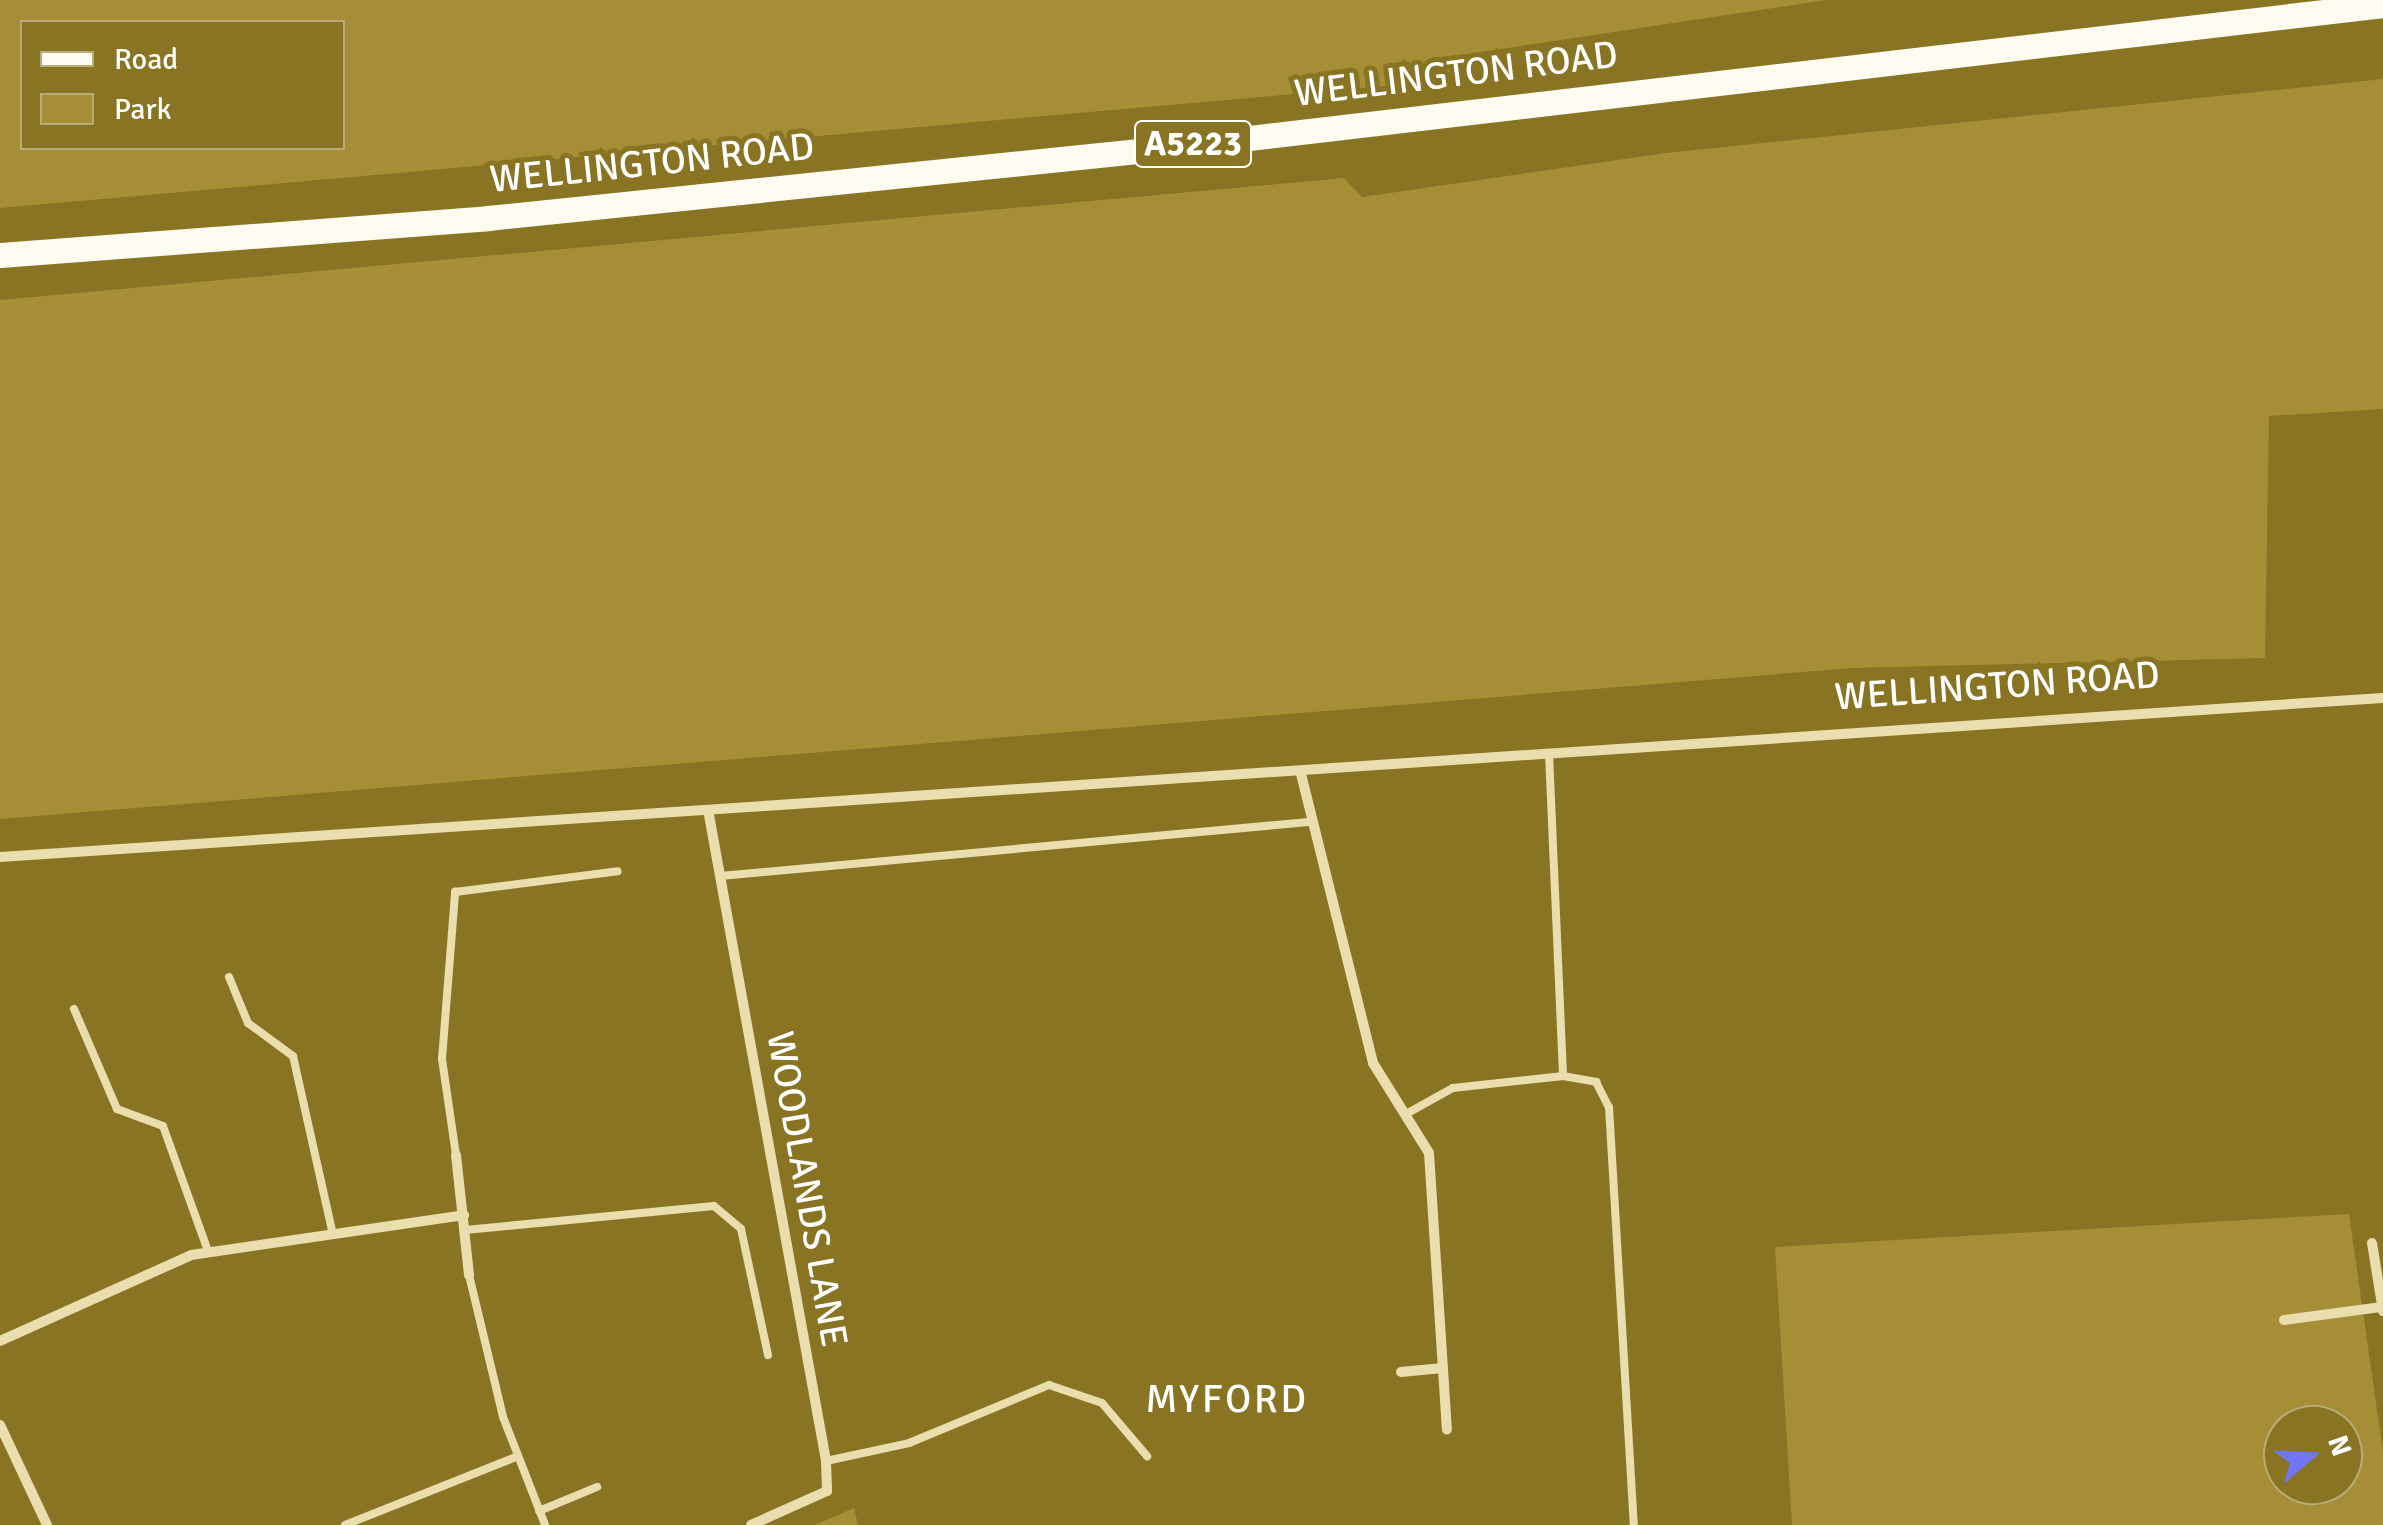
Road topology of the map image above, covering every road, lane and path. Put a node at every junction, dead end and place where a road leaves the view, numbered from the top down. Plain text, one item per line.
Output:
1 (2383, 5) edge
2 (0, 255) edge
3 (2383, 698) edge
4 (1549, 754) junction
5 (1301, 774) junction
6 (709, 815) junction
7 (1309, 822) junction
8 (0, 857) edge
9 (618, 871) dead end
10 (720, 876) junction
11 (229, 977) dead end
12 (74, 1009) dead end
13 (1563, 1076) junction
14 (1406, 1114) junction
15 (456, 1155) joint
16 (464, 1216) junction
17 (332, 1230) junction
18 (466, 1230) junction
19 (2372, 1242) dead end
20 (208, 1251) junction
21 (469, 1275) joint
22 (2383, 1309) edge
23 (2284, 1320) dead end
24 (0, 1341) edge
25 (768, 1355) dead end
26 (1443, 1368) junction
27 (1402, 1372) dead end
28 (0, 1425) edge
29 (1447, 1429) dead end
30 (1148, 1456) dead end
31 (516, 1457) junction
32 (826, 1461) junction
33 (597, 1487) dead end
34 (539, 1511) junction
35 (47, 1525) edge
36 (345, 1525) edge
37 (545, 1525) edge
38 (750, 1525) edge
39 (1634, 1525) edge

1 - 2 main road, WELLINGTON ROAD / A5223
3 - 4 street, WELLINGTON ROAD
4 - 5 street, WELLINGTON ROAD
4 - 13 lane
5 - 6 street, WELLINGTON ROAD
5 - 7 street
6 - 8 street, WELLINGTON ROAD
6 - 10 street, WOODLANDS LANE
7 - 10 lane
7 - 14 street
9 - 15 lane
10 - 32 street, WOODLANDS LANE
11 - 17 lane
12 - 20 lane
13 - 14 lane
13 - 39 lane
14 - 26 street
15 - 16 street
16 - 17 street
16 - 18 street
17 - 20 street
18 - 21 street
18 - 25 lane
19 - 22 street
20 - 24 street
21 - 31 lane
22 - 23 street
26 - 27 street
26 - 29 street
28 - 35 street
30 - 32 lane
31 - 34 lane
31 - 36 lane
32 - 38 street
33 - 34 lane
34 - 37 lane

